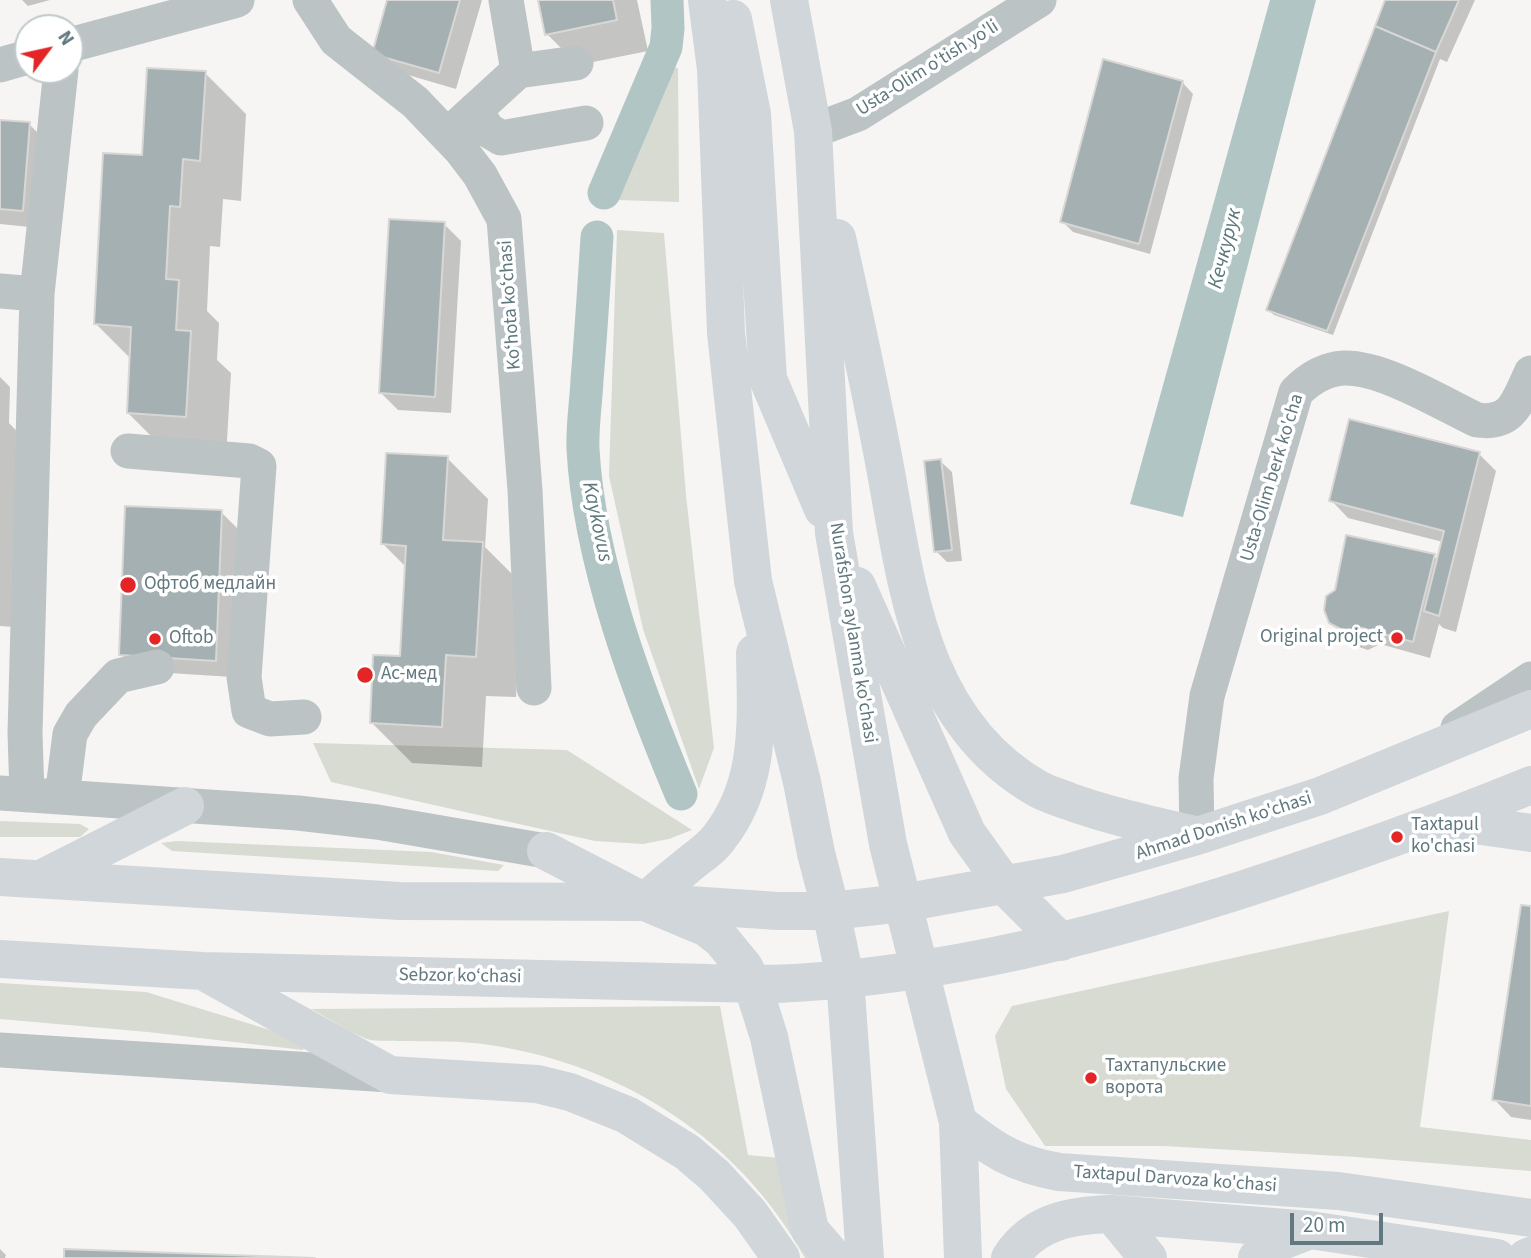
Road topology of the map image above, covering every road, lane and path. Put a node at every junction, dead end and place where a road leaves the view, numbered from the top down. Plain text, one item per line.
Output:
1 (237, 0) edge
2 (310, 0) edge
3 (506, 0) edge
4 (707, 0) edge
5 (729, 0) edge
6 (789, 0) edge
7 (1040, 0) edge
8 (84, 42) edge
9 (576, 63) dead end
10 (518, 71) junction
11 (60, 84) edge
12 (475, 110) junction
13 (586, 123) dead end
14 (813, 131) junction
15 (448, 135) junction
16 (0, 291) edge
17 (37, 294) junction
18 (1531, 373) edge
19 (128, 451) dead end
20 (834, 533) junction
21 (753, 581) junction
22 (157, 667) dead end
23 (1531, 679) edge
24 (534, 688) dead end
25 (1531, 709) edge
26 (304, 717) dead end
27 (1419, 755) junction
28 (1531, 785) edge
29 (14, 794) edge
30 (62, 797) junction
31 (185, 806) junction
32 (1444, 821) junction
33 (1531, 833) edge
34 (1198, 836) junction
35 (546, 851) junction
36 (688, 864) junction
37 (0, 877) edge
38 (41, 879) junction
39 (1004, 886) junction
40 (645, 902) junction
41 (903, 903) junction
42 (831, 911) junction
43 (1061, 942) junction
44 (0, 959) edge
45 (920, 970) junction
46 (203, 971) junction
47 (845, 978) junction
48 (752, 983) junction
49 (0, 1050) edge
50 (390, 1075) junction
51 (958, 1122) junction
52 (1112, 1214) junction
53 (1526, 1215) edge
54 (1310, 1230) junction
55 (1410, 1252) edge
56 (1531, 1256) edge
57 (781, 1258) edge
58 (834, 1258) edge
59 (865, 1258) edge
60 (963, 1258) edge
61 (1010, 1258) edge
62 (1148, 1258) edge
63 (1257, 1258) edge
64 (1497, 1258) edge
65 (1526, 1258) edge

1 - 8 street
2 - 15 street, Koʻhota koʻchasi
3 - 10 street
4 - 21 main road
5 - 20 main road
6 - 14 main road, Nurafshon aylanma ko'chasi
7 - 14 street, Usta-Olim o'tish yo'li
9 - 10 street
10 - 12 street
11 - 17 street
12 - 13 street
12 - 15 street
14 - 20 main road, Nurafshon aylanma ko'chasi
14 - 34 main road
15 - 24 street, Koʻhota koʻchasi
16 - 17 street
17 - 29 street
18 - 34 street, Usta-Olim berk ko'cha
19 - 26 street
20 - 39 main road
20 - 41 main road, Nurafshon aylanma ko'chasi
21 - 36 main road
21 - 42 main road
22 - 30 street
23 - 27 street
25 - 27 main road, Ahmad Donish ko'chasi
27 - 34 main road, Ahmad Donish ko'chasi
28 - 32 main road
29 - 30 street
30 - 31 street
31 - 35 street
31 - 38 main road
32 - 33 main road
32 - 43 main road
34 - 39 main road, Ahmad Donish ko'chasi
35 - 36 main road
35 - 40 main road
36 - 40 main road
37 - 38 main road
38 - 40 main road
39 - 41 main road, Ahmad Donish ko'chasi
39 - 43 main road
40 - 42 main road
40 - 48 main road
41 - 42 main road
41 - 45 main road, Nurafshon aylanma ko'chasi
42 - 47 main road
43 - 45 main road
44 - 46 main road, Sebzor ko‘chasi
45 - 47 main road, Sebzor ko‘chasi
45 - 51 main road, Nurafshon aylanma ko'chasi
46 - 48 main road, Sebzor ko‘chasi
46 - 50 main road
47 - 48 main road, Sebzor ko‘chasi
47 - 59 main road
48 - 58 main road
49 - 50 street
50 - 57 main road
51 - 53 main road, Taxtapul Darvoza ko'chasi
51 - 60 main road, Nurafshon aylanma ko'chasi
52 - 54 main road, Taxtapul Darvoza ko'chasi
52 - 61 main road, Taxtapul Darvoza ko'chasi
52 - 62 main road
54 - 55 main road, Taxtapul Darvoza ko'chasi
54 - 63 main road
55 - 64 main road, Taxtapul Darvoza ko'chasi
56 - 65 main road

